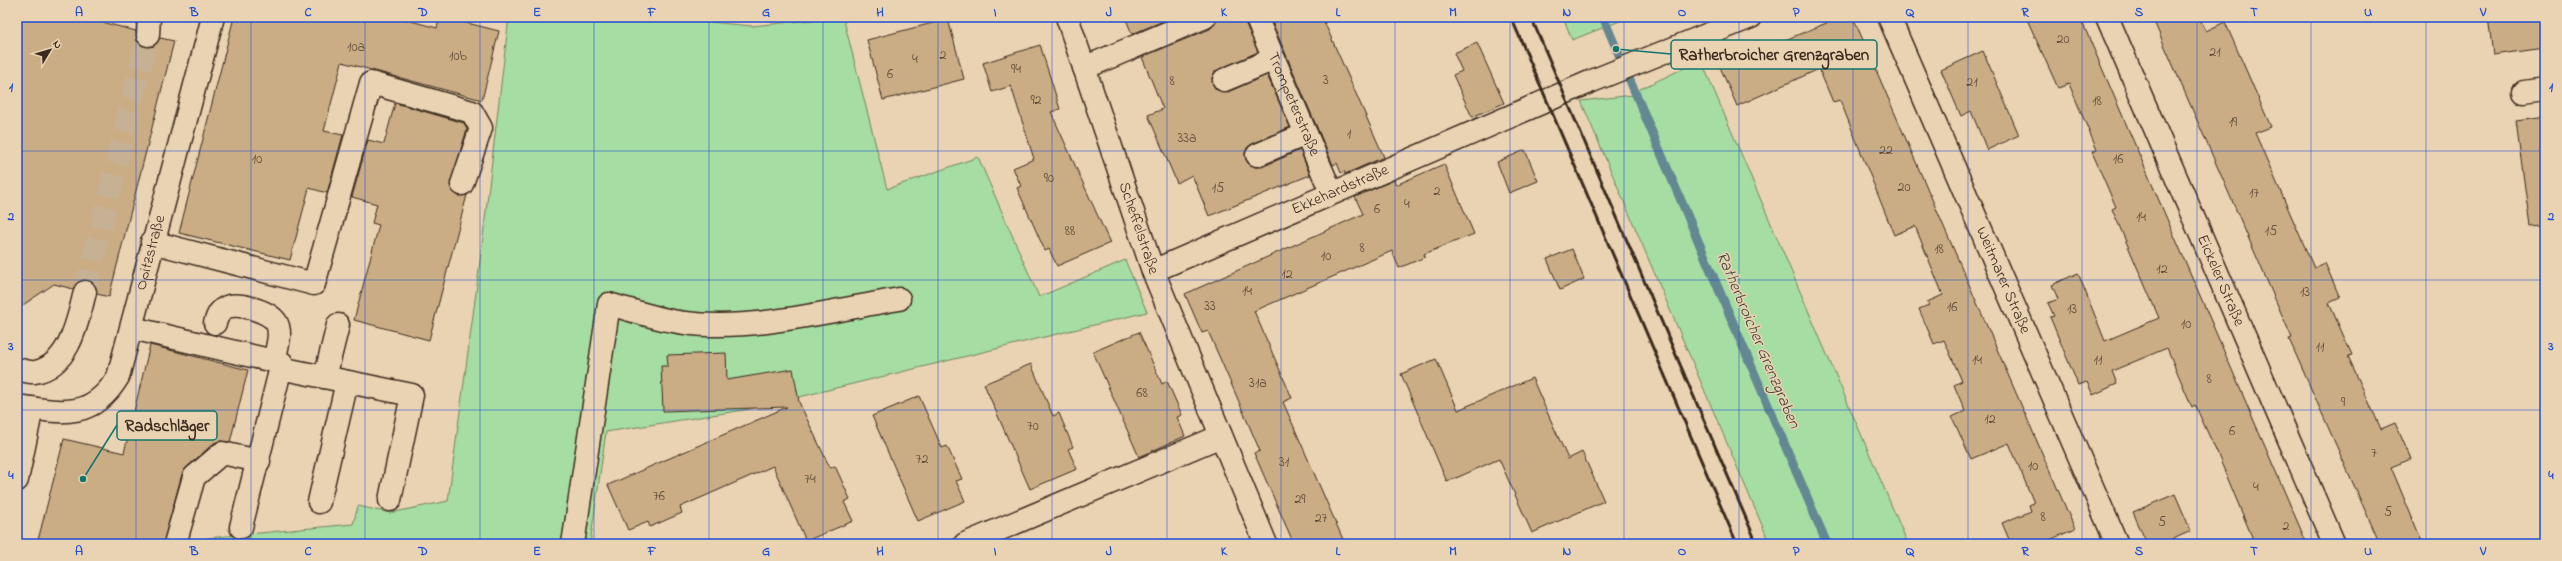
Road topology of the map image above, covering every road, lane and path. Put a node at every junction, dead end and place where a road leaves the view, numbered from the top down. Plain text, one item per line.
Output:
1 (212, 17) edge
2 (1067, 17) edge
3 (1205, 17) edge
4 (1256, 17) edge
5 (1751, 17) edge
6 (1889, 17) edge
7 (2107, 17) edge
8 (1274, 59) junction
9 (1084, 68) junction
10 (1224, 80) dead end
11 (1306, 134) junction
12 (1257, 155) dead end
13 (462, 184) dead end
14 (1330, 192) junction
15 (152, 242) junction
16 (1153, 270) junction
17 (85, 292) tunnel mouth
18 (899, 300) dead end
19 (215, 323) dead end
20 (338, 325) dead end
21 (132, 328) junction
22 (277, 364) junction
23 (17, 369) edge
24 (325, 377) junction
25 (347, 382) junction
26 (24, 407) edge
27 (1221, 436) junction
28 (259, 461) junction
29 (17, 480) edge
30 (390, 500) dead end
31 (319, 502) dead end
32 (241, 528) dead end
33 (175, 544) edge
34 (573, 544) edge
35 (965, 544) edge
36 (1266, 544) edge
37 (2117, 544) edge
38 (2334, 544) edge

1 - 15 street, Opitzstraße
2 - 9 street, Scheffelstraße
3 - 9 street
4 - 8 street, Trompeterstraße
5 - 14 street, Ekkehardstraße
6 - 37 street, Weitmarer Straße
7 - 38 street, Eickeler Straße
8 - 10 street
8 - 11 street, Trompeterstraße
9 - 16 street, Scheffelstraße
11 - 12 street
11 - 14 street, Trompeterstraße
13 - 15 street
14 - 16 street, Ekkehardstraße
15 - 21 street, Opitzstraße
16 - 27 street, Scheffelstraße
17 - 23 street
18 - 34 street
19 - 22 street
20 - 24 street
21 - 22 street
21 - 26 street, Opitzstraße
22 - 24 street
22 - 28 street
24 - 25 street
25 - 30 street
25 - 31 street
26 - 29 street
27 - 35 street
27 - 36 street, Scheffelstraße
28 - 32 street
28 - 33 street

